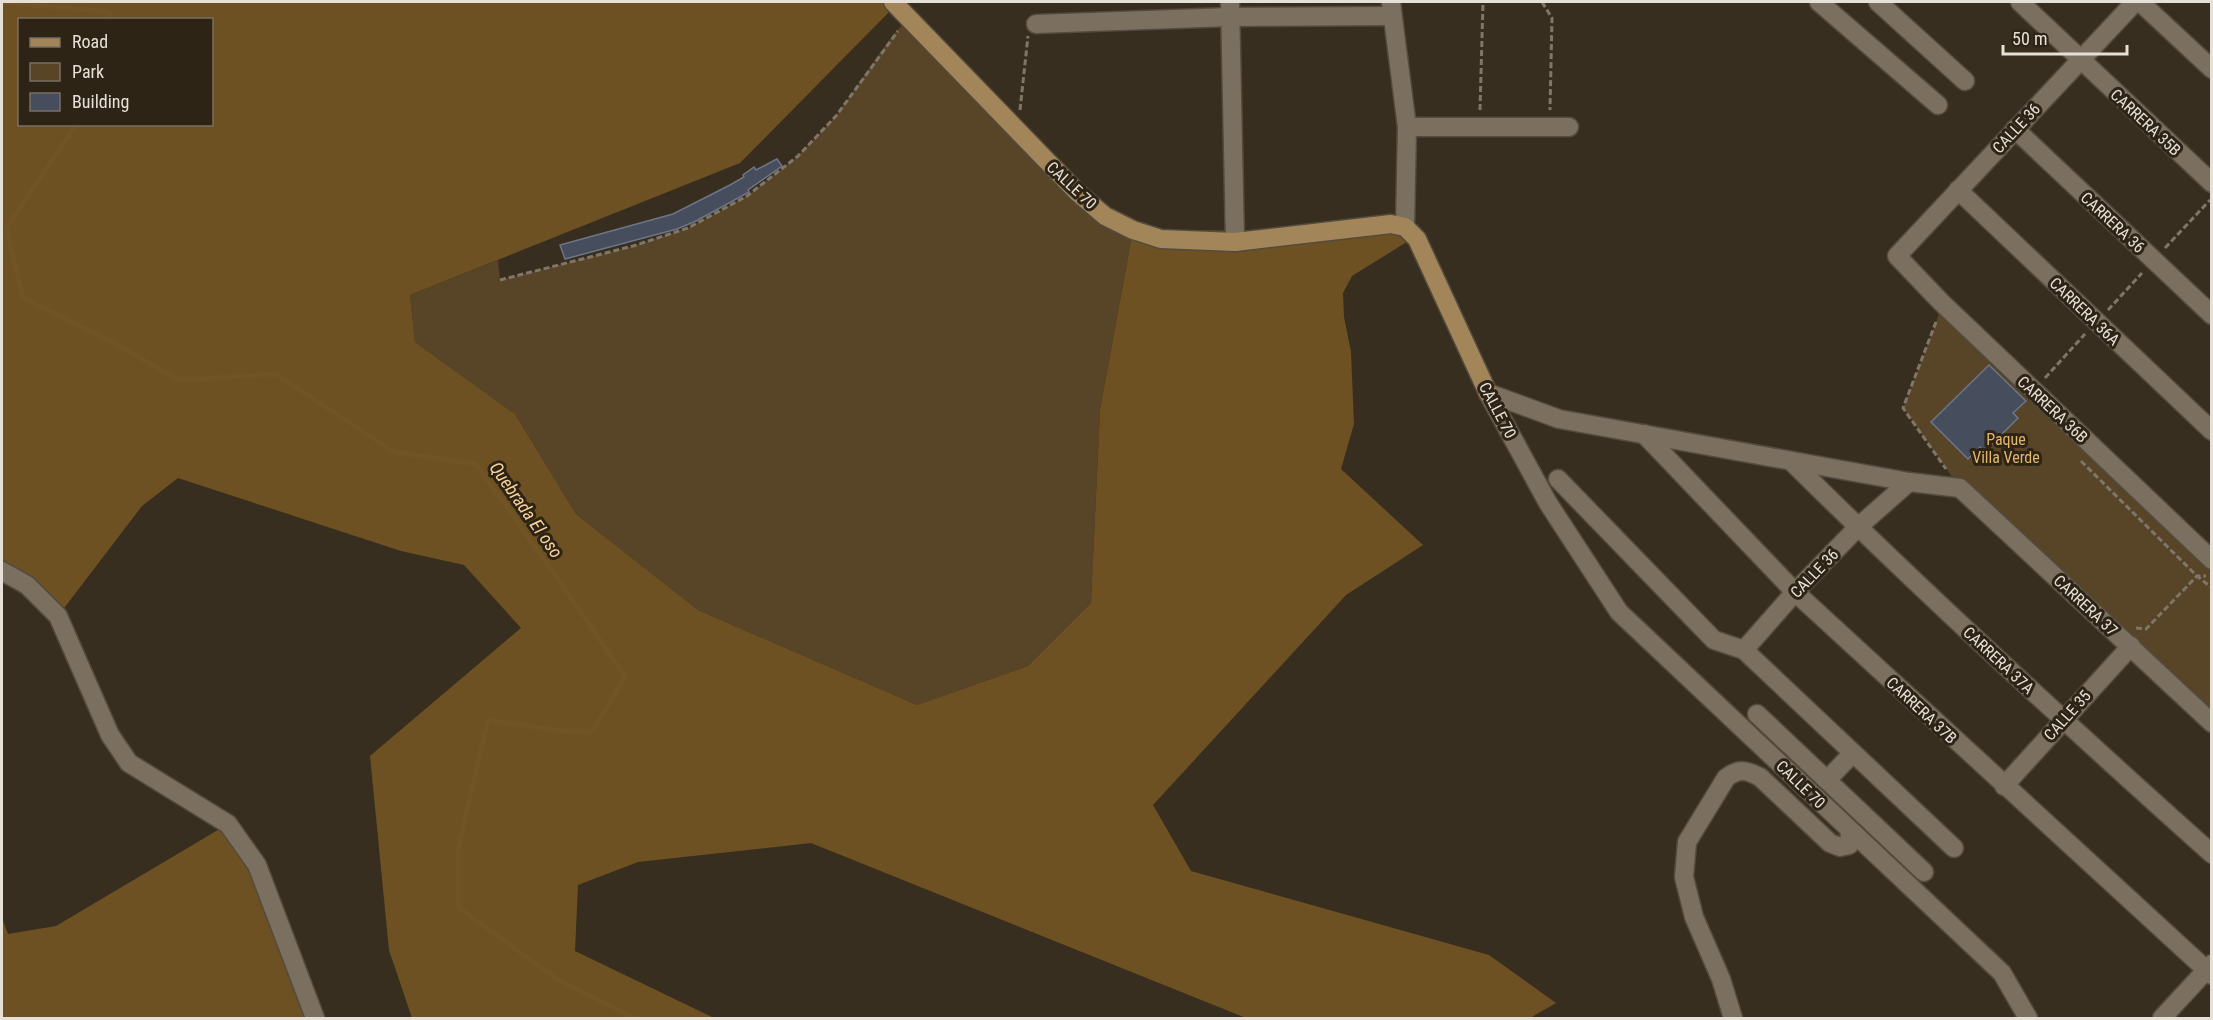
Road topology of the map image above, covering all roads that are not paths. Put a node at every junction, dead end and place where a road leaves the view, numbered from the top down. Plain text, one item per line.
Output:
1 (893, 2) edge
2 (1819, 2) edge
3 (1878, 2) edge
4 (2020, 2) edge
5 (2135, 2) edge
6 (2140, 2) edge
7 (1230, 9) edge
8 (1392, 9) edge
9 (1036, 24) road end
10 (2074, 54) junction
11 (2211, 69) edge
12 (1965, 81) dead end
13 (1938, 105) dead end
14 (1407, 127) junction
15 (1569, 127) dead end
16 (2015, 129) junction
17 (2211, 183) edge
18 (1958, 190) junction
19 (1405, 227) junction
20 (1235, 242) junction
21 (1897, 256) joint
22 (2211, 315) edge
23 (1488, 393) junction
24 (2211, 431) edge
25 (1644, 434) junction
26 (1791, 461) junction
27 (1558, 479) dead end
28 (1909, 482) junction
29 (1858, 527) junction
30 (2211, 563) edge
31 (2, 571) edge
32 (1795, 592) junction
33 (2127, 643) junction
34 (1744, 650) junction
35 (1757, 714) dead end
36 (2062, 720) junction
37 (2211, 723) edge
38 (1853, 753) junction
39 (1827, 780) junction
40 (2004, 786) junction
41 (1850, 831) junction
42 (1954, 848) dead end
43 (2211, 854) edge
44 (1924, 872) dead end
45 (2210, 970) edge
46 (315, 1018) edge
47 (1733, 1018) edge
48 (2028, 1018) edge
49 (2162, 1018) edge

1 - 20 main road, CALLE 70
2 - 13 street
3 - 12 street
4 - 10 street, CARRERA 35B
5 - 10 street, CALLE 36
6 - 11 street
7 - 8 street
7 - 9 street
7 - 20 street
8 - 14 street
10 - 16 street, CALLE 36
10 - 17 street, CARRERA 35B
14 - 15 street
14 - 19 street
16 - 18 street, CALLE 36
16 - 22 street, CARRERA 36
18 - 21 street, CALLE 36
18 - 24 street, CARRERA 36A
19 - 20 main road, CALLE 70
19 - 23 main road, CALLE 70
21 - 30 street, CARRERA 36B
23 - 25 street
23 - 41 street, CALLE 70
25 - 26 street
25 - 32 street, CARRERA 37B
26 - 28 street
26 - 29 street, CARRERA 37A
27 - 34 street
28 - 29 street, CALLE 36
28 - 33 street, CARRERA 37
29 - 32 street, CALLE 36
29 - 36 street, CARRERA 37A
31 - 46 street
32 - 34 street, CALLE 36
32 - 40 street, CARRERA 37B
33 - 36 street, CALLE 35
33 - 37 street, CARRERA 37
34 - 38 street
35 - 39 street
36 - 40 street, CALLE 35
36 - 43 street, CARRERA 37A
38 - 39 street
38 - 42 street
39 - 44 street
40 - 45 street, CARRERA 37B
41 - 47 street
41 - 48 street, CALLE 70
45 - 49 street

